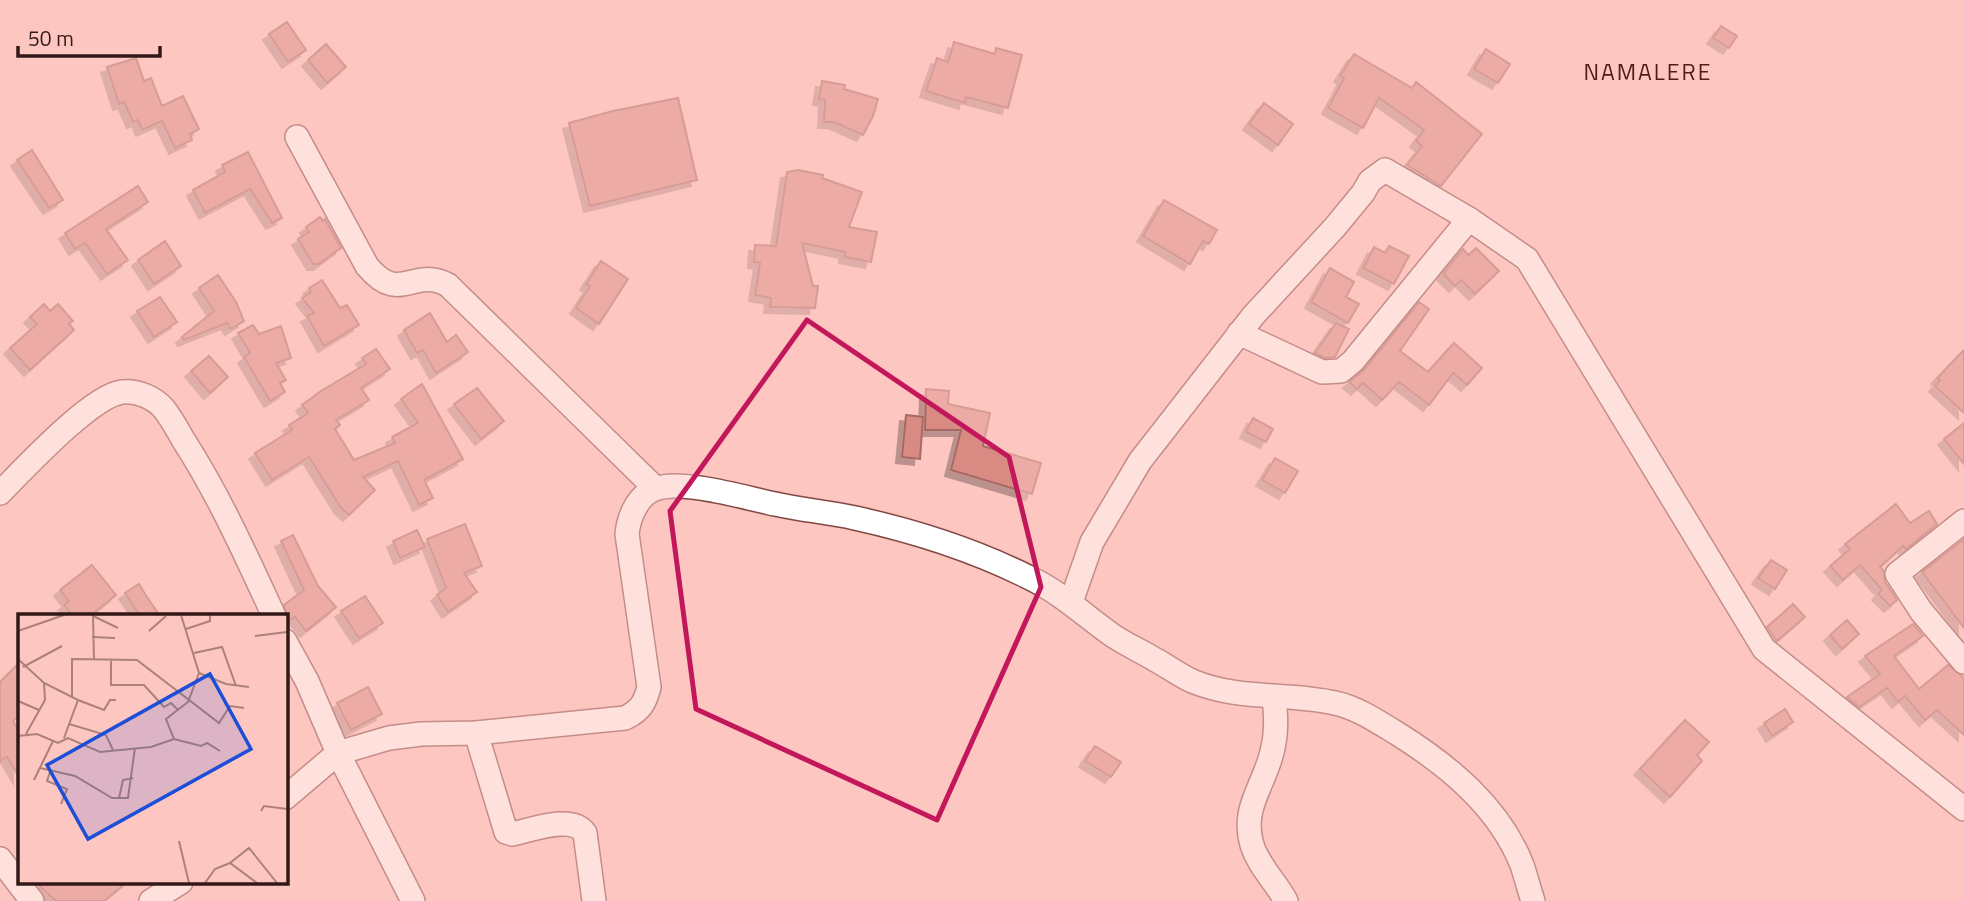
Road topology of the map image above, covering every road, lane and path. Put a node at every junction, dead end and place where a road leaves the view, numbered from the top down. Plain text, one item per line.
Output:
1 (298, 136) dead end
2 (1469, 219) junction
3 (1239, 333) junction
4 (655, 488) junction
5 (0, 493) edge
6 (1964, 521) edge
7 (1071, 601) junction
8 (273, 614) edge
9 (287, 645) edge
10 (1964, 662) edge
11 (1275, 697) junction
12 (476, 733) junction
13 (338, 753) junction
14 (287, 796) edge
15 (1964, 808) edge
16 (0, 859) edge
17 (18, 883) edge
18 (19, 884) edge
19 (178, 884) edge
20 (32, 901) edge
21 (151, 901) edge
22 (413, 901) edge
23 (594, 901) edge
24 (1286, 901) edge
25 (1533, 901) edge

1 - 4 street
2 - 3 street
2 - 3 street
2 - 15 street
3 - 7 street
4 - 7 street
4 - 12 street
5 - 8 street
6 - 10 street
7 - 11 street
9 - 13 street
11 - 24 street
11 - 25 street
12 - 13 street
12 - 23 street
13 - 14 street
13 - 22 street
16 - 17 street
18 - 20 street
19 - 21 street

